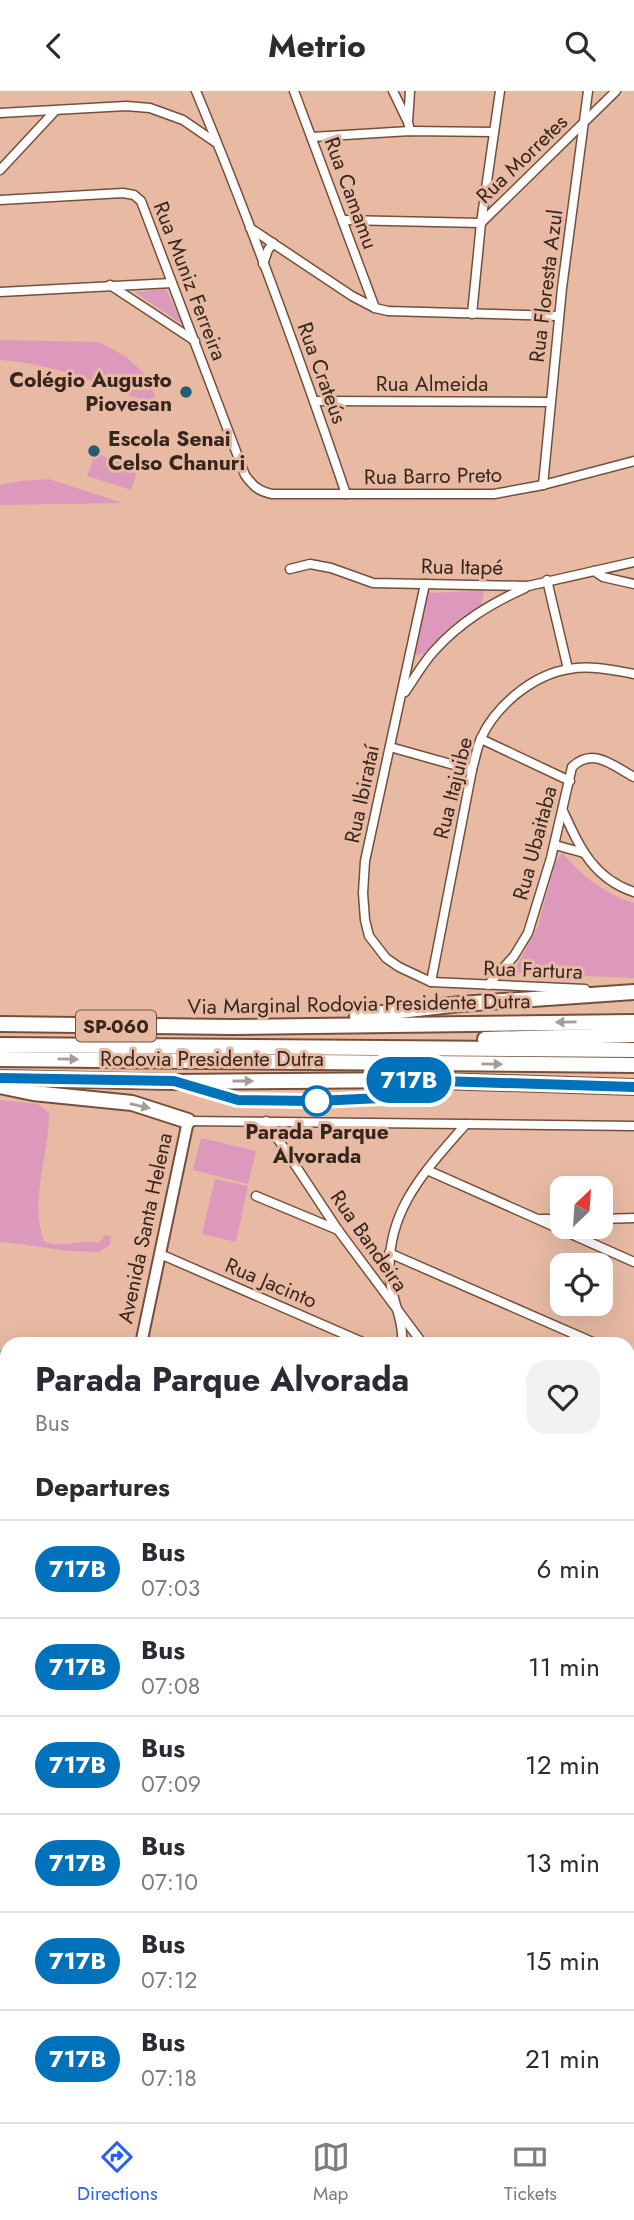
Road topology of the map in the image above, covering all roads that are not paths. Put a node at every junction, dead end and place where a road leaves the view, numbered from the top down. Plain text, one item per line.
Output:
1 (196, 91) edge
2 (294, 91) edge
3 (393, 91) edge
4 (410, 91) edge
5 (500, 91) edge
6 (588, 91) edge
7 (616, 91) edge
8 (55, 111) junction
9 (0, 113) edge
10 (205, 113) junction
11 (183, 120) junction
12 (584, 124) junction
13 (409, 127) junction
14 (494, 132) junction
15 (312, 137) junction
16 (216, 142) junction
17 (0, 170) edge
18 (0, 200) edge
19 (343, 221) junction
20 (481, 223) junction
21 (250, 227) junction
22 (273, 243) junction
23 (263, 264) junction
24 (172, 283) junction
25 (110, 285) junction
26 (0, 292) edge
27 (375, 308) junction
28 (472, 314) junction
29 (559, 316) junction
30 (195, 341) junction
31 (314, 401) junction
32 (549, 403) junction
33 (634, 461) edge
34 (543, 485) junction
35 (271, 494) joint
36 (346, 494) junction
37 (634, 562) edge
38 (290, 569) dead end
39 (594, 571) junction
40 (547, 580) junction
41 (425, 584) junction
42 (634, 584) edge
43 (528, 586) junction
44 (568, 669) junction
45 (634, 674) edge
46 (401, 698) junction
47 (481, 739) junction
48 (390, 747) junction
49 (471, 770) junction
50 (634, 777) edge
51 (570, 781) junction
52 (563, 811) junction
53 (555, 845) junction
54 (583, 853) junction
55 (634, 892) edge
56 (431, 982) junction
57 (488, 985) junction
58 (634, 992) edge
59 (634, 1021) edge
60 (0, 1024) edge
61 (232, 1027) junction
62 (634, 1035) edge
63 (0, 1045) edge
64 (464, 1048) junction
65 (634, 1050) edge
66 (0, 1059) edge
67 (634, 1065) edge
68 (0, 1078) edge
69 (0, 1086) edge
70 (634, 1087) edge
71 (188, 1121) junction
72 (266, 1121) junction
73 (466, 1124) junction
74 (634, 1126) edge
75 (427, 1170) junction
76 (256, 1196) dead end
77 (634, 1218) edge
78 (538, 1219) junction
79 (550, 1219) edge
80 (613, 1219) edge
81 (338, 1230) junction
82 (390, 1253) junction
83 (160, 1254) junction
84 (634, 1262) edge
85 (398, 1314) junction
86 (142, 1337) edge
87 (351, 1337) edge
88 (403, 1337) edge
89 (417, 1337) edge
90 (581, 1337) edge

1 - 10 street, Rua Crateús
2 - 15 street, Rua Camamu
3 - 13 street
4 - 13 street
5 - 14 street
6 - 12 street, Rua Floresta Azul
7 - 12 street, Rua Morretes
8 - 9 street
8 - 11 street
8 - 17 street
10 - 11 street
10 - 16 street, Rua Crateús
11 - 16 street
12 - 20 street, Rua Morretes
12 - 29 street, Rua Floresta Azul
13 - 14 street
13 - 15 street
14 - 20 street
15 - 19 street, Rua Camamu
16 - 21 street, Rua Crateús
18 - 24 street, Rua Muniz Ferreira
19 - 20 street
19 - 27 street, Rua Camamu
20 - 28 street
21 - 22 street
21 - 23 street, Rua Crateús
22 - 23 street
22 - 27 street
23 - 31 street, Rua Crateús
24 - 25 street
24 - 30 street, Rua Muniz Ferreira
25 - 26 street
25 - 30 street
27 - 28 street
28 - 29 street
29 - 32 street, Rua Floresta Azul
30 - 35 street, Rua Muniz Ferreira
31 - 32 street, Rua Almeida
31 - 36 street, Rua Crateús
32 - 34 street, Rua Floresta Azul
33 - 34 street, Rua Barro Preto
34 - 36 street, Rua Barro Preto
35 - 36 street, Rua Barro Preto
37 - 39 street, Rua Itapé
38 - 41 street, Rua Itapé
39 - 40 street, Rua Itapé
39 - 42 street
40 - 43 street, Rua Itapé
40 - 44 street
41 - 43 street, Rua Itapé
41 - 46 street, Rua Ibirataí
43 - 46 street
44 - 45 street, Rua Itajuibe
44 - 47 street, Rua Itajuibe
46 - 48 street, Rua Ibirataí
47 - 49 street, Rua Itajuibe
47 - 51 street
48 - 49 street
48 - 56 street, Rua Ibirataí
49 - 56 street, Rua Itajuibe
50 - 51 street, Rua Ubaitaba
51 - 52 street, Rua Ubaitaba
52 - 53 street, Rua Ubaitaba
52 - 54 street
53 - 54 street
53 - 57 street, Rua Ubaitaba
54 - 55 street
56 - 57 street, Rua Fartura
57 - 58 street, Rua Fartura
58 - 61 highway
59 -> 61 highway, Via Marginal Rodovia Presidente Dutra
60 - 61 highway, Via Marginal Rodovia Presidente Dutra / SP-060
62 - 64 highway
63 - 64 highway, Rodovia Presidente Dutra / SP-060
64 - 65 highway, Rodovia Presidente Dutra / SP-060
66 -> 67 highway, Rodovia Presidente Dutra / SP-060
68 -> 70 highway, Rodovia Presidente Dutra
69 -> 71 highway
71 - 72 street
71 - 83 street, Avenida Santa Helena
72 - 73 street
72 - 81 street, Rua Bandeira
73 - 74 street
73 - 75 street
75 - 78 street
75 - 82 street
76 - 81 street
77 - 80 street
78 - 79 street
78 - 84 street
81 - 85 street, Rua Bandeira
82 - 85 street
82 - 90 street
83 - 86 street, Avenida Santa Helena
83 - 87 street, Rua Jacinto
85 - 88 street
85 - 89 street, Rua Bandeira

